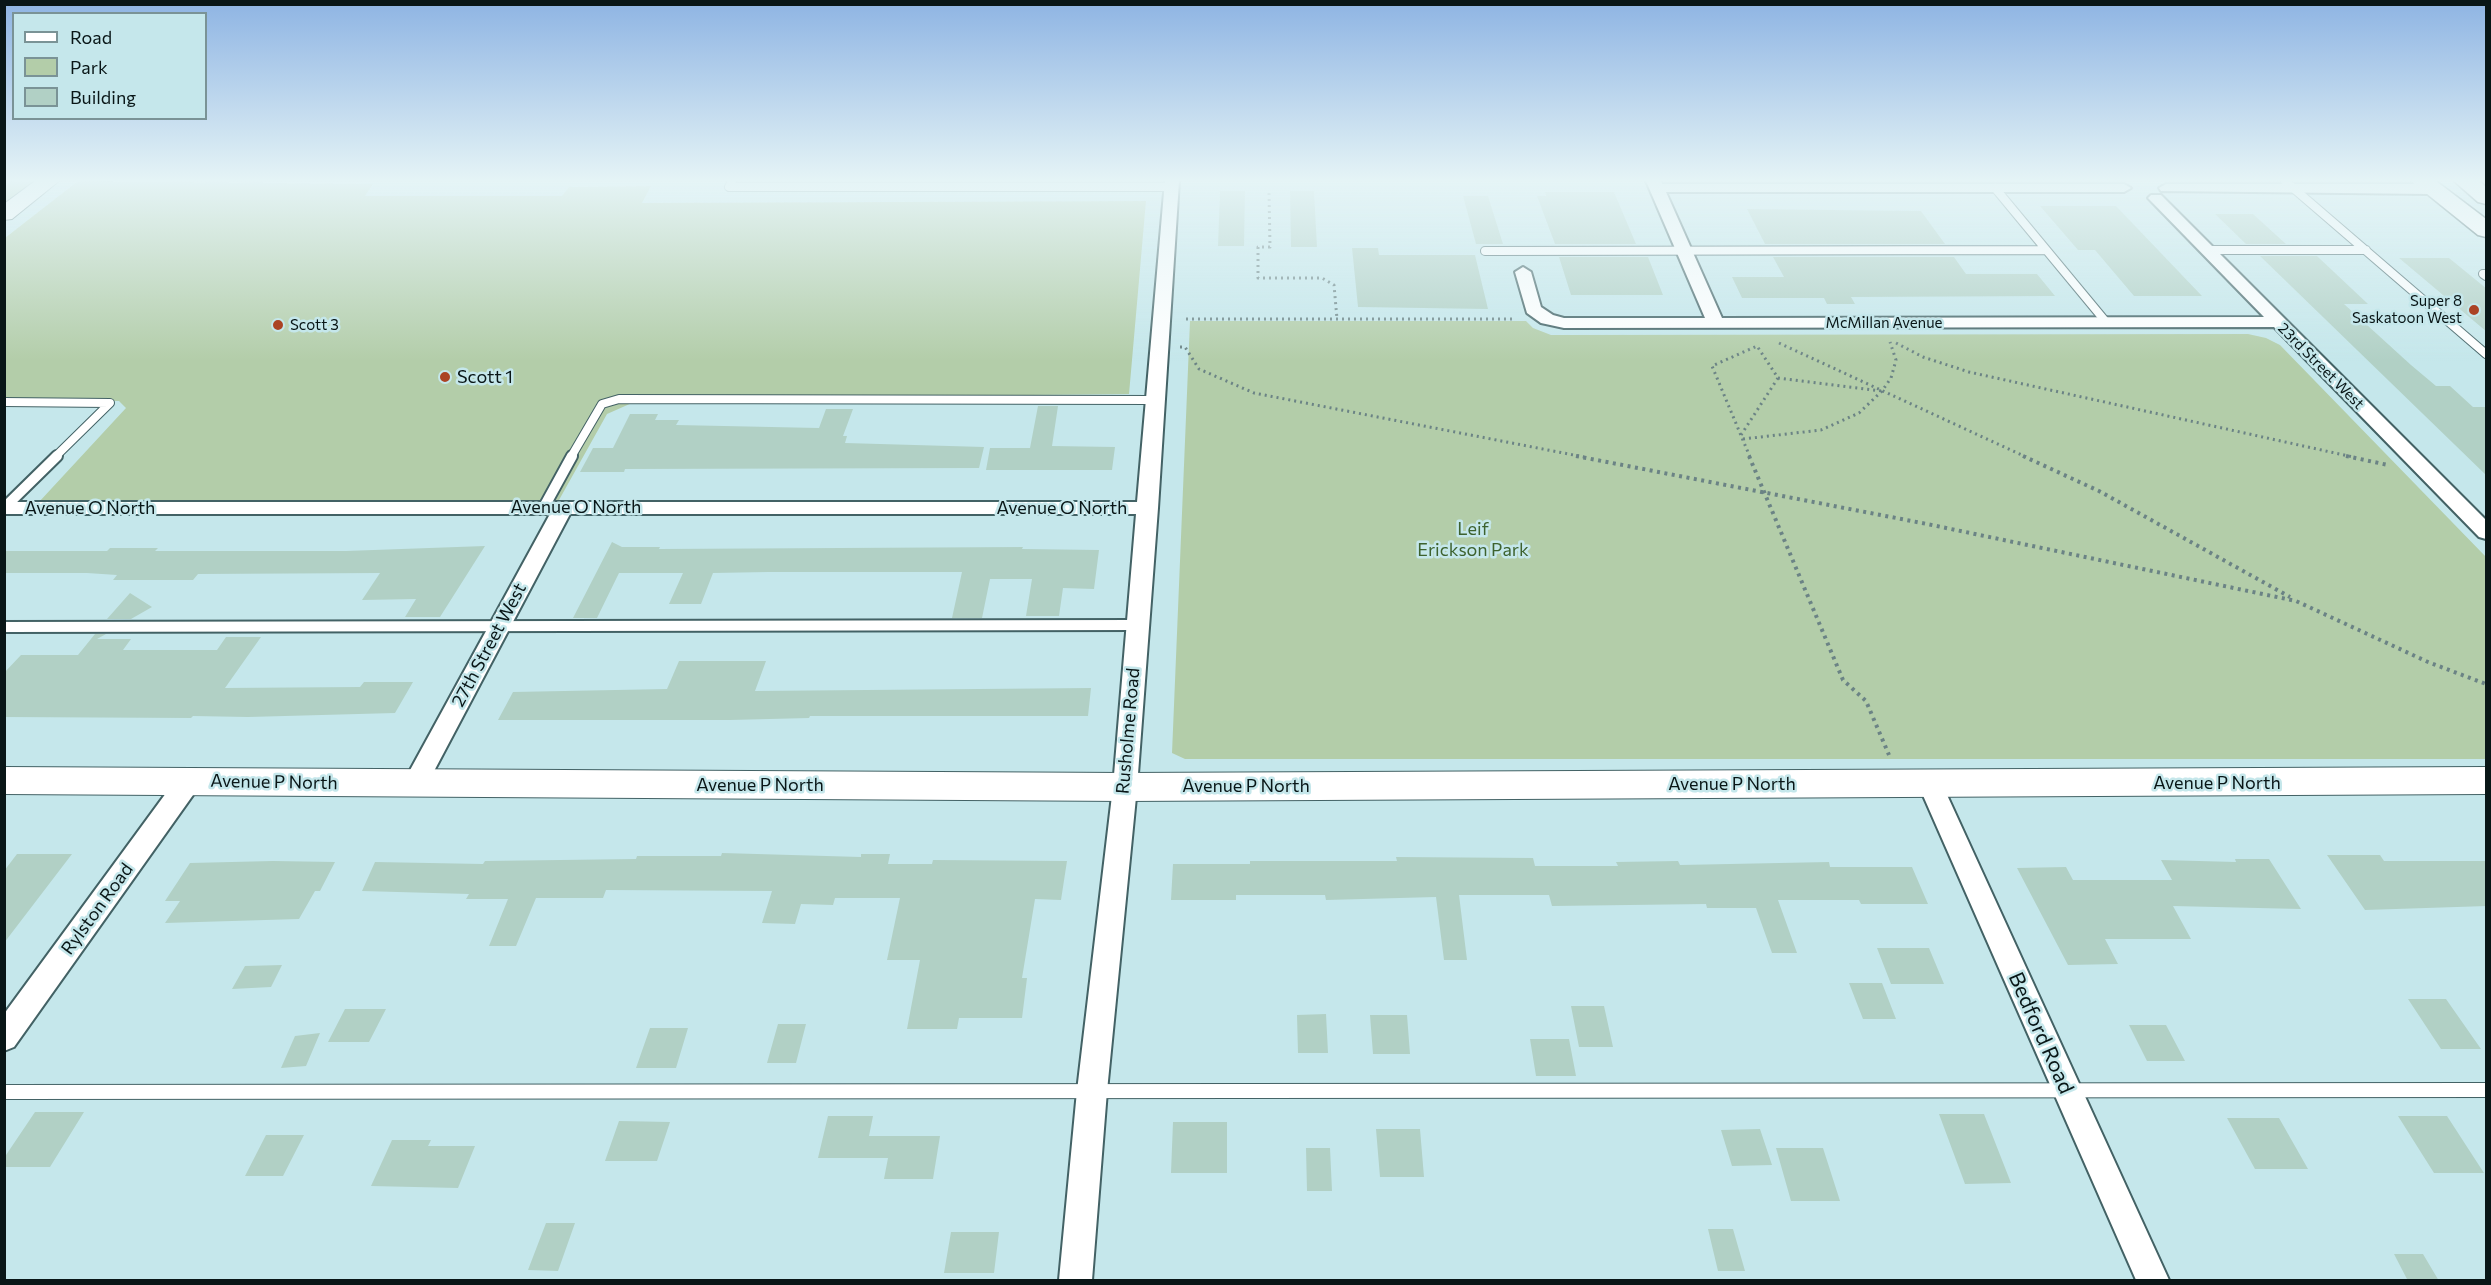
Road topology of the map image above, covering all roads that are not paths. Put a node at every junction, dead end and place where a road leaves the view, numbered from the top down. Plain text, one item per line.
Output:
1 (1168, 241) edge
2 (1679, 241) edge
3 (2039, 241) edge
4 (2198, 241) edge
5 (2355, 241) edge
6 (1683, 249) junction
7 (2046, 250) junction
8 (2207, 250) junction
9 (2366, 250) junction
10 (1485, 251) dead end
11 (1523, 272) dead end
12 (2106, 322) junction
13 (2277, 322) junction
14 (1716, 324) junction
15 (2487, 354) edge
16 (1156, 400) junction
17 (4, 402) edge
18 (554, 507) junction
19 (4, 508) edge
20 (1148, 508) junction
21 (2477, 512) edge
22 (2487, 532) edge
23 (499, 625) junction
24 (1137, 625) junction
25 (4, 627) edge
26 (4, 780) edge
27 (189, 781) junction
28 (2487, 781) edge
29 (415, 783) junction
30 (1916, 784) junction
31 (1125, 787) junction
32 (4, 1038) edge
33 (2066, 1090) junction
34 (2487, 1090) edge
35 (1092, 1091) junction
36 (4, 1092) edge
37 (1076, 1281) edge
38 (2153, 1281) edge

1 - 16 street, Rusholme Road
2 - 6 street
3 - 7 lane
4 - 8 street, 23rd Street West
5 - 9 lane
6 - 7 lane
6 - 10 lane
6 - 14 street
7 - 12 lane
8 - 9 lane
8 - 13 street, 23rd Street West
9 - 15 lane
11 - 14 street, McMillan Avenue
12 - 13 street, McMillan Avenue
12 - 14 street, McMillan Avenue
13 - 21 street, 23rd Street West
16 - 18 lane
16 - 20 street, Rusholme Road
17 - 19 lane
18 - 19 street, Avenue O North
18 - 20 street, Avenue O North
18 - 23 street, 27th Street West
20 - 24 street, Rusholme Road
21 - 22 street, 23rd Street West
23 - 24 lane
23 - 25 lane
23 - 29 street, 27th Street West
24 - 31 street, Rusholme Road
26 - 27 main road, Avenue P North
27 - 29 main road, Avenue P North
27 - 32 street, Rylston Road
28 - 30 main road, Avenue P North
29 - 31 main road, Avenue P North
30 - 31 main road, Avenue P North
30 - 33 street, Bedford Road
31 - 35 street, Rusholme Road
33 - 34 lane
33 - 35 lane
33 - 38 street, Bedford Road
35 - 36 lane
35 - 37 street, Rusholme Road

